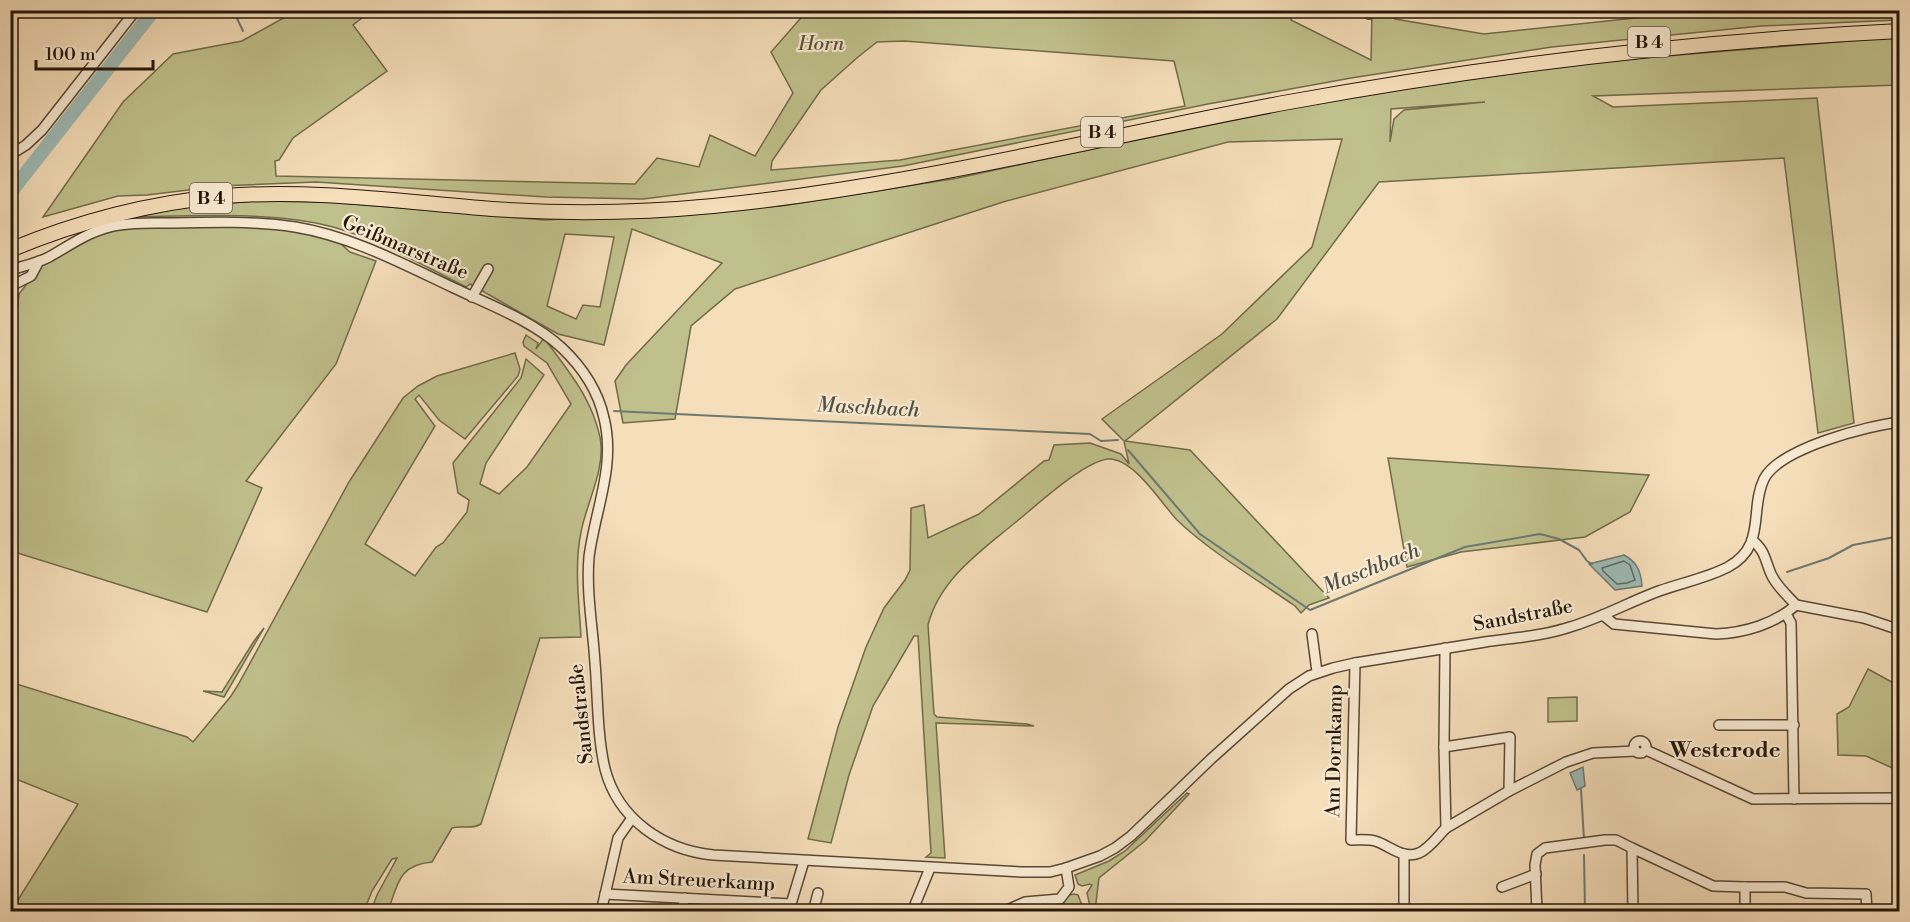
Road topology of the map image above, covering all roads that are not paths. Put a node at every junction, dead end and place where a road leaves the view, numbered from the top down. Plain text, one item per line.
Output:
1 (136, 10) edge
2 (1899, 23) edge
3 (1899, 31) edge
4 (1400, 79) junction
5 (10, 155) edge
6 (73, 223) junction
7 (10, 243) edge
8 (10, 250) edge
9 (39, 261) junction
10 (488, 269) dead end
11 (10, 270) edge
12 (10, 289) edge
13 (472, 297) junction
14 (1899, 422) edge
15 (1752, 540) junction
16 (589, 562) joint
17 (1796, 605) junction
18 (1786, 614) junction
19 (1603, 615) junction
20 (1899, 630) edge
21 (1312, 634) dead end
22 (1445, 648) junction
23 (1355, 663) junction
24 (1317, 672) junction
25 (1719, 725) dead end
26 (1794, 725) junction
27 (1444, 747) junction
28 (1509, 791) junction
29 (1794, 799) junction
30 (1899, 800) edge
31 (632, 818) junction
32 (1446, 828) junction
33 (1632, 848) junction
34 (1404, 854) junction
35 (804, 861) junction
36 (930, 868) junction
37 (1066, 868) junction
38 (1536, 873) junction
39 (1502, 887) dead end
40 (1745, 887) junction
41 (818, 893) dead end
42 (605, 894) junction
43 (685, 898) junction
44 (750, 907) edge
45 (791, 908) edge
46 (601, 912) edge
47 (681, 912) edge
48 (813, 912) edge
49 (912, 912) edge
50 (1004, 912) edge
51 (1404, 912) edge
52 (1537, 912) edge
53 (1633, 912) edge
54 (1745, 912) edge
55 (1866, 912) edge

1 - 5 street
2 - 4 highway, B 4
3 - 4 highway, B 4
4 - 6 highway, B 4
6 - 7 highway, B 4
6 - 8 highway, B 4
9 - 11 street, Geißmarstraße
9 - 12 street
9 - 13 street, Geißmarstraße
10 - 13 street, Geißmarstraße
13 - 16 street, Geißmarstraße
14 - 15 street
15 - 17 street
15 - 19 street, Sandstraße
16 - 31 street, Sandstraße
17 - 18 street
17 - 20 street
18 - 19 street
18 - 26 street
19 - 22 street, Sandstraße
21 - 24 street
22 - 23 street, Sandstraße
22 - 27 street
23 - 24 street, Sandstraße
23 - 34 street, Am Dornkamp
24 - 37 street, Sandstraße
25 - 26 street
26 - 29 street
27 - 28 street
27 - 32 street
28 - 29 street
28 - 32 street
29 - 30 street
31 - 35 street, Sandstraße
31 - 42 street, Am Streuerkamp
32 - 34 street
33 - 38 street
33 - 40 street
33 - 53 street
34 - 51 street
35 - 36 street, Sandstraße
35 - 45 street
36 - 37 street, Sandstraße
36 - 49 street
37 - 50 street
38 - 39 street
38 - 52 street
40 - 54 street
40 - 55 street
41 - 48 street
42 - 43 street, Am Streuerkamp
42 - 46 street, Am Streuerkamp
43 - 44 street, Am Streuerkamp
43 - 47 street
44 - 45 street, Am Streuerkamp

